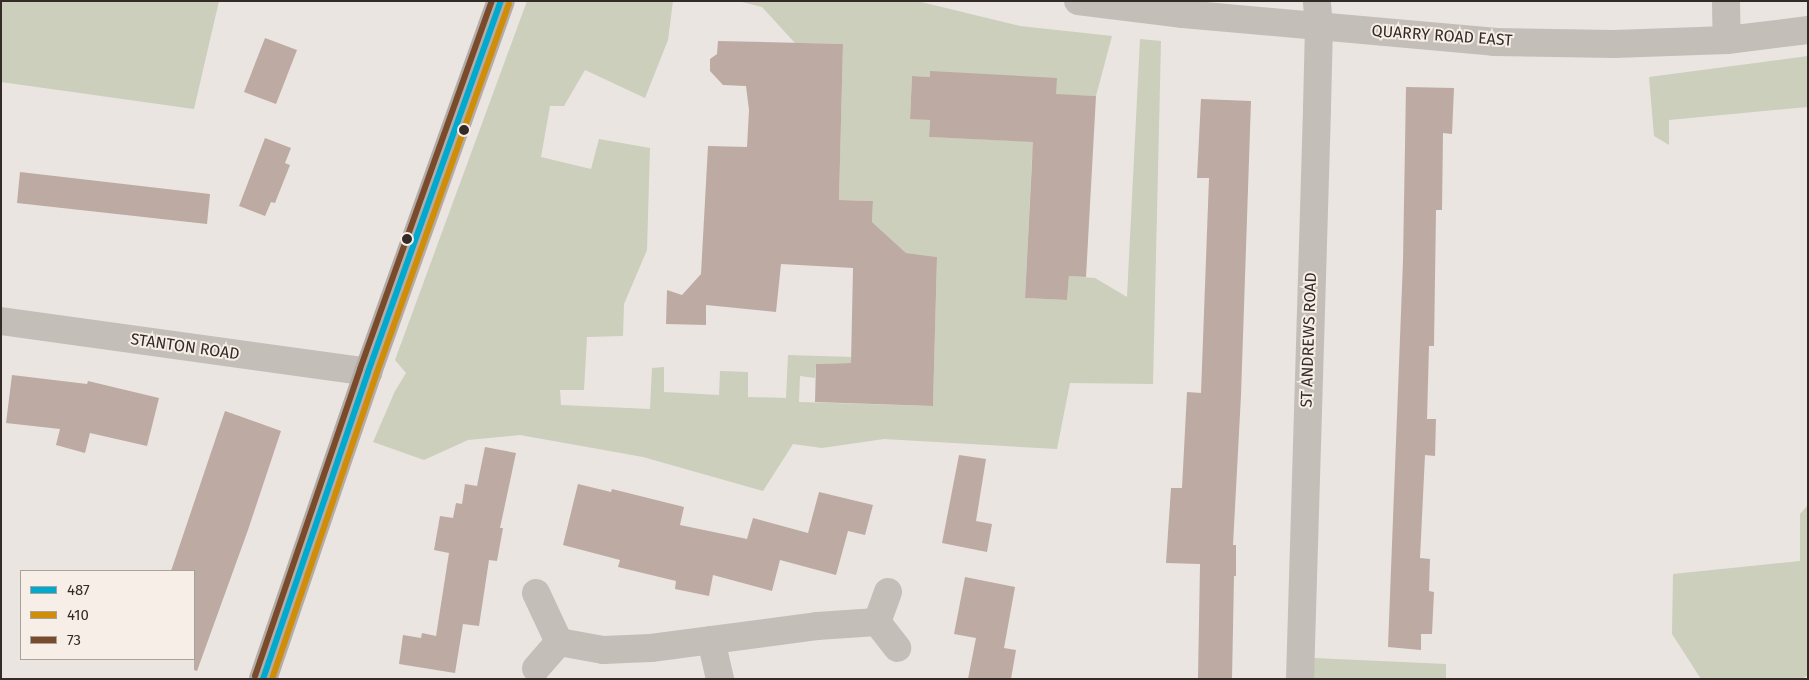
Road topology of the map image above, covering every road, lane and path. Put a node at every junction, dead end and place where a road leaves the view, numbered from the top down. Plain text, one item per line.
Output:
1 (501, 1) edge
2 (1078, 1) edge
3 (1726, 1) edge
4 (1318, 14) edge
5 (1808, 30) edge
6 (1727, 40) junction
7 (1, 321) edge
8 (368, 372) junction
9 (888, 592) dead end
10 (536, 593) dead end
11 (878, 622) junction
12 (711, 640) junction
13 (559, 642) junction
14 (897, 648) dead end
15 (536, 668) dead end
16 (263, 679) edge
17 (720, 679) edge
18 (1300, 679) edge

1 - 8 main road
2 - 4 street, QUARRY ROAD EAST
3 - 6 street
4 - 6 street, QUARRY ROAD EAST
4 - 18 street, ST ANDREWS ROAD
5 - 6 street, QUARRY ROAD EAST
7 - 8 street, STANTON ROAD
8 - 16 main road
9 - 11 street
10 - 13 street
11 - 12 street
11 - 14 street
12 - 13 street
12 - 17 street
13 - 15 street

